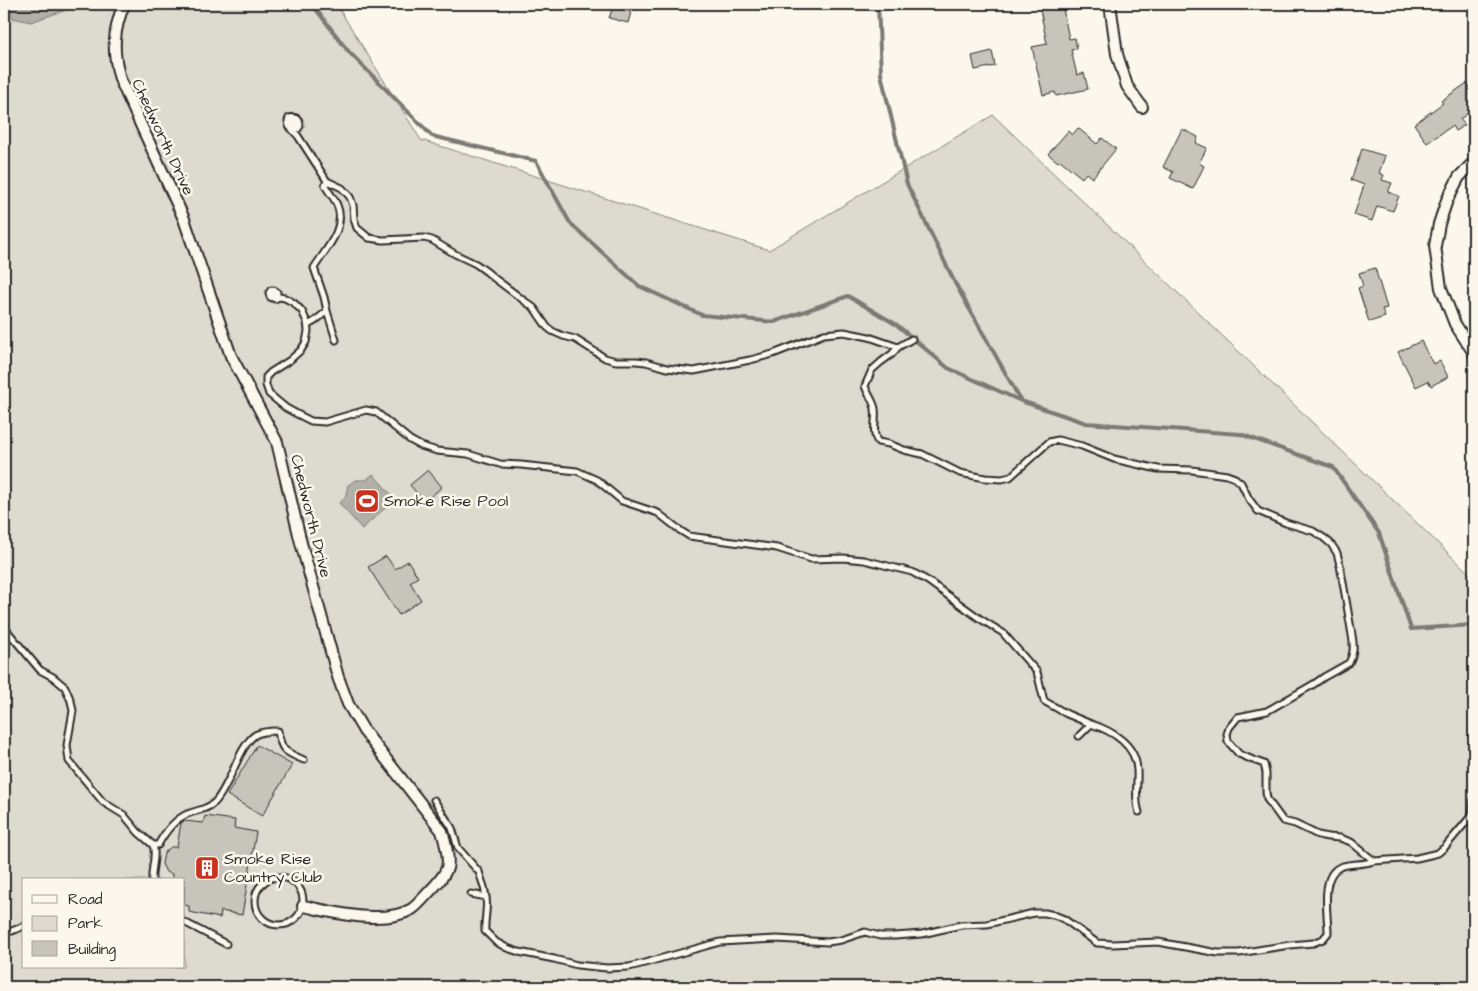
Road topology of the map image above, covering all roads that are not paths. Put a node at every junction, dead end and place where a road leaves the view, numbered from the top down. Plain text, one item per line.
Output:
1 (124, 4) edge
2 (1110, 4) edge
3 (1142, 107) dead end
4 (294, 124) dead end
5 (1474, 162) edge
6 (326, 181) junction
7 (274, 293) dead end
8 (327, 310) junction
9 (308, 325) junction
10 (912, 339) dead end
11 (336, 340) dead end
12 (898, 347) junction
13 (1474, 353) edge
14 (4, 626) edge
15 (1092, 724) junction
16 (1079, 736) dead end
17 (304, 760) dead end
18 (1474, 799) edge
19 (434, 800) dead end
20 (1140, 812) dead end
21 (1473, 816) edge
22 (153, 845) junction
23 (1374, 861) junction
24 (152, 878) edge
25 (471, 894) dead end
26 (486, 897) junction
27 (303, 906) junction
28 (185, 923) edge
29 (22, 927) edge
30 (4, 931) edge
31 (226, 944) dead end

1 - 27 street, Chedworth Drive
2 - 3 street
4 - 6 lane
5 - 13 street
6 - 8 lane
6 - 12 lane
7 - 9 lane
8 - 9 lane
8 - 11 lane
9 - 15 lane
10 - 12 lane
12 - 23 lane
14 - 22 lane
15 - 16 lane
15 - 20 lane
17 - 22 lane
18 - 21 lane
19 - 26 lane
21 - 23 lane
22 - 24 lane
23 - 26 lane
25 - 26 lane
27 - 27 lane
28 - 31 lane
29 - 30 lane

